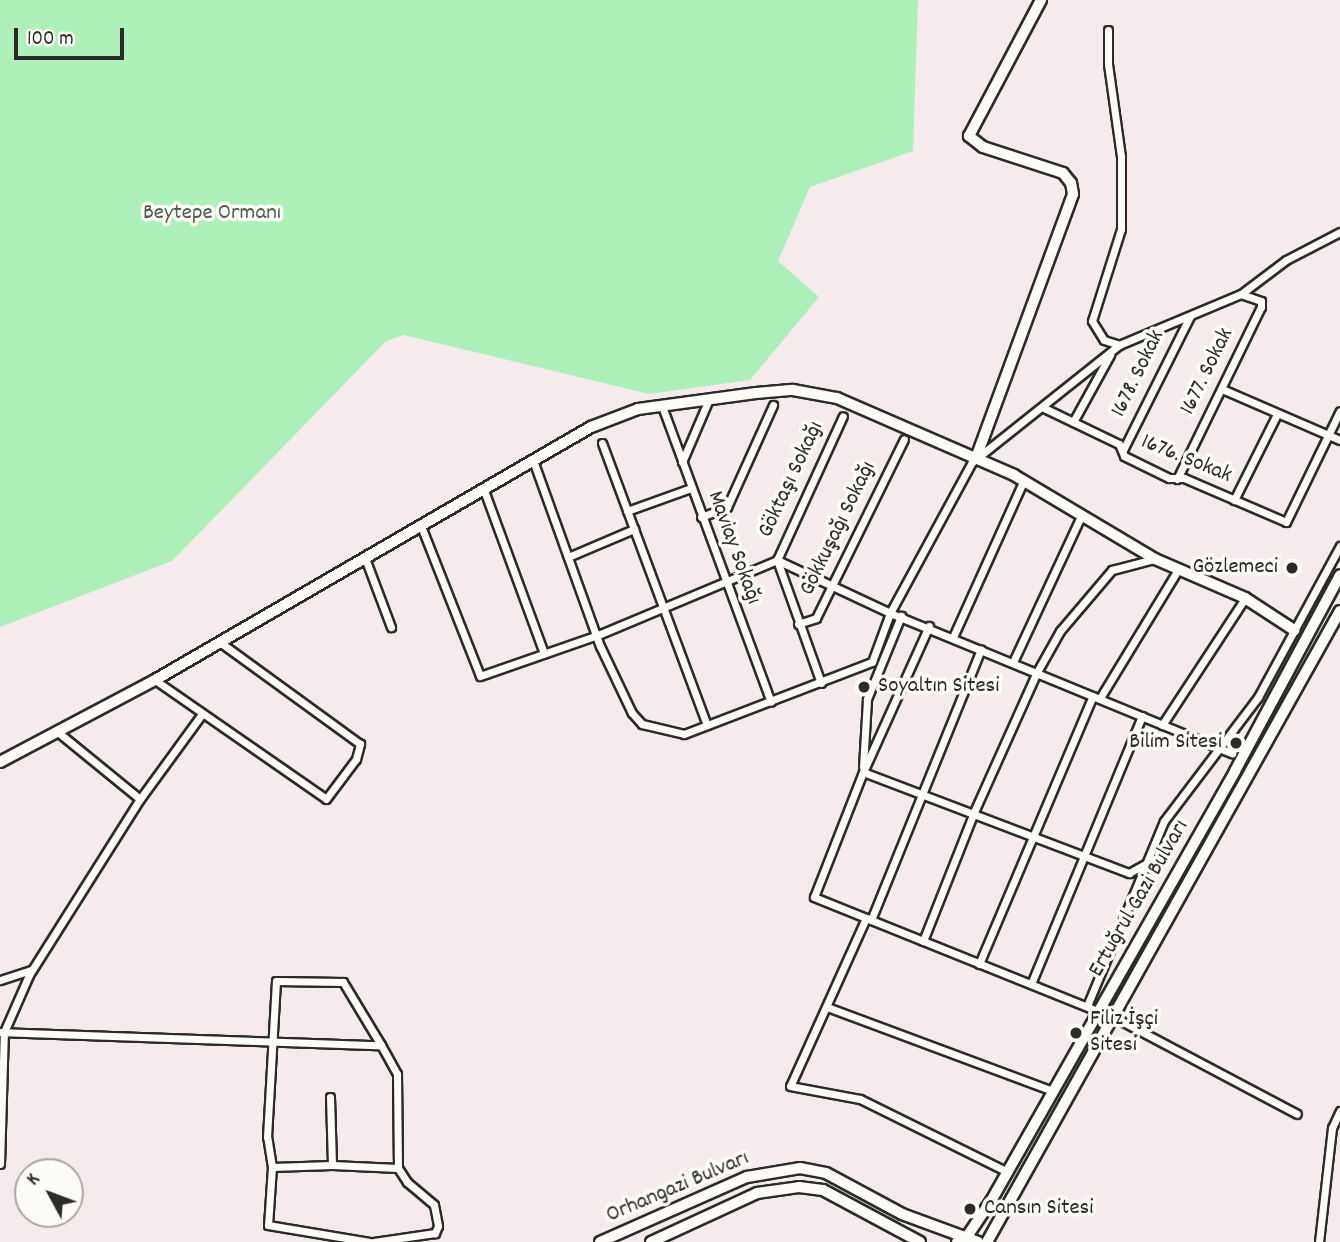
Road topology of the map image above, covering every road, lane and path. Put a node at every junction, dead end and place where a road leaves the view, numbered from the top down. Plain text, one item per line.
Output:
1 (1041, 0) edge
2 (1108, 30) dead end
3 (1340, 232) edge
4 (1241, 294) junction
5 (1190, 315) junction
6 (1116, 348) junction
7 (1222, 389) junction
8 (709, 399) junction
9 (774, 405) dead end
10 (662, 406) junction
11 (1042, 407) junction
12 (1340, 411) edge
13 (1277, 414) junction
14 (843, 416) dead end
15 (1073, 422) junction
16 (1327, 435) junction
17 (904, 439) dead end
18 (1340, 440) edge
19 (602, 443) dead end
20 (1123, 450) junction
21 (976, 458) junction
22 (534, 463) junction
23 (682, 463) junction
24 (1177, 479) junction
25 (1024, 480) junction
26 (691, 488) junction
27 (485, 493) junction
28 (1234, 500) junction
29 (627, 510) junction
30 (1083, 513) junction
31 (701, 517) junction
32 (421, 526) junction
33 (634, 529) junction
34 (1340, 546) edge
35 (568, 556) junction
36 (365, 558) junction
37 (1155, 559) junction
38 (777, 560) junction
39 (1179, 568) junction
40 (1340, 575) edge
41 (724, 584) junction
42 (835, 585) junction
43 (1245, 598) junction
44 (662, 609) junction
45 (890, 613) junction
46 (1340, 613) edge
47 (901, 616) junction
48 (798, 624) junction
49 (929, 626) junction
50 (391, 627) dead end
51 (1294, 630) junction
52 (598, 635) junction
53 (953, 636) junction
54 (218, 641) junction
55 (981, 649) junction
56 (544, 653) junction
57 (1013, 662) junction
58 (1037, 672) junction
59 (155, 680) junction
60 (821, 683) junction
61 (1097, 697) junction
62 (771, 702) junction
63 (202, 714) junction
64 (1142, 716) junction
65 (1162, 724) junction
66 (707, 725) junction
67 (59, 733) junction
68 (1251, 743) junction
69 (1219, 747) junction
70 (1232, 753) junction
71 (0, 762) edge
72 (1235, 771) junction
73 (863, 772) junction
74 (925, 792) junction
75 (140, 799) junction
76 (974, 811) junction
77 (1034, 837) junction
78 (1084, 857) junction
79 (1145, 864) junction
80 (868, 919) junction
81 (923, 941) junction
82 (979, 964) junction
83 (32, 969) junction
84 (0, 980) edge
85 (1031, 984) junction
86 (1087, 1006) junction
87 (827, 1007) junction
88 (1098, 1011) junction
89 (1112, 1016) junction
90 (2, 1032) edge
91 (270, 1045) junction
92 (382, 1045) junction
93 (1053, 1091) junction
94 (330, 1097) dead end
95 (1340, 1111) edge
96 (1297, 1114) dead end
97 (0, 1164) edge
98 (332, 1164) junction
99 (272, 1167) junction
100 (398, 1168) junction
101 (1008, 1172) junction
102 (619, 1232) junction
103 (962, 1240) edge
104 (372, 1242) edge
105 (602, 1242) edge
106 (629, 1242) edge
107 (651, 1242) edge
108 (920, 1242) edge
109 (978, 1242) edge
110 (986, 1242) edge
111 (1319, 1242) edge

1 - 21 main road
2 - 6 street
3 - 4 street
4 - 5 street
4 - 7 street, 1677. Sokak
5 - 6 street
5 - 20 street, 1678. Sokak
6 - 11 street
6 - 15 street
7 - 13 street
7 - 24 street, 1677. Sokak
8 - 10 main road
8 - 21 main road
8 - 23 street
9 - 31 street
10 - 22 main road
10 - 23 street, Maviay Sokağı
11 - 15 street, 1676. Sokak
11 - 21 street
12 - 16 street
13 - 16 street
13 - 28 street
14 - 38 street, Göktaşı Sokağı
15 - 20 street, 1676. Sokak
16 - 18 street
16 - 28 street, 1676. Sokak
17 - 42 street, Gökkuşağı Sokağı
19 - 29 street
20 - 24 street, 1676. Sokak
21 - 25 main road
21 - 45 street
22 - 27 main road
22 - 35 street
23 - 26 street, Maviay Sokağı
24 - 28 street, 1676. Sokak
25 - 30 main road
25 - 53 street
26 - 29 street
26 - 31 street, Maviay Sokağı
27 - 32 main road
27 - 56 street
29 - 33 street
30 - 37 main road
30 - 57 street
31 - 41 street, Maviay Sokağı
32 - 36 main road
32 - 56 street
33 - 35 street
33 - 44 street
34 - 51 street
35 - 52 street
36 - 50 street
36 - 54 main road
37 - 39 main road
37 - 58 street
38 - 41 street
38 - 42 street
38 - 48 street
39 - 43 main road
39 - 61 street
40 - 68 main road, Ertuğrul Gazi Bulvarı
41 - 44 street
41 - 62 street, Maviay Sokağı
42 - 45 street
42 - 48 street, Gökkuşağı Sokağı
43 - 51 main road
43 - 65 street
44 - 52 street
44 - 66 street
45 - 47 street
45 - 60 street
46 - 89 main road, Ertuğrul Gazi Bulvarı
47 - 49 street
47 - 73 street
48 - 60 street
49 - 53 street
49 - 73 street
51 - 69 street
52 - 56 street
52 - 66 street
53 - 55 street
54 - 59 main road
54 - 63 street
55 - 57 street
55 - 74 street
57 - 58 street
58 - 61 street
58 - 76 street
59 - 63 street
59 - 67 main road
60 - 62 street
61 - 64 street
61 - 77 street
62 - 66 street
63 - 75 street
64 - 65 street
64 - 78 street
65 - 69 street
67 - 71 main road
67 - 75 street
68 - 70 street
68 - 72 main road, Ertuğrul Gazi Bulvarı
69 - 70 street
69 - 79 street
70 - 72 street
72 - 88 main road, Ertuğrul Gazi Bulvarı
73 - 74 street
73 - 80 street
74 - 76 street
74 - 80 street
75 - 83 street
76 - 77 street
76 - 81 street
77 - 78 street
77 - 82 street
78 - 79 street
78 - 85 street
79 - 86 street
80 - 81 street
80 - 87 street
81 - 82 street
82 - 85 street
83 - 84 street
83 - 90 street
85 - 86 street
86 - 88 street
87 - 93 street
87 - 101 street
88 - 93 main road, Ertuğrul Gazi Bulvarı
89 - 96 street
89 - 110 main road, Ertuğrul Gazi Bulvarı
90 - 91 street
90 - 97 street
91 - 92 street
91 - 92 street
91 - 99 street
92 - 100 street
93 - 101 main road, Ertuğrul Gazi Bulvarı
94 - 98 street
95 - 111 street
98 - 99 street
98 - 100 street
99 - 104 street
100 - 104 street
101 - 103 main road, Ertuğrul Gazi Bulvarı
102 - 103 main road, Orhangazi Bulvarı
102 - 105 main road, Orhangazi Bulvarı
102 - 106 main road
103 - 109 main road, Orhangazi Bulvarı
107 - 108 main road, Orhangazi Bulvarı

